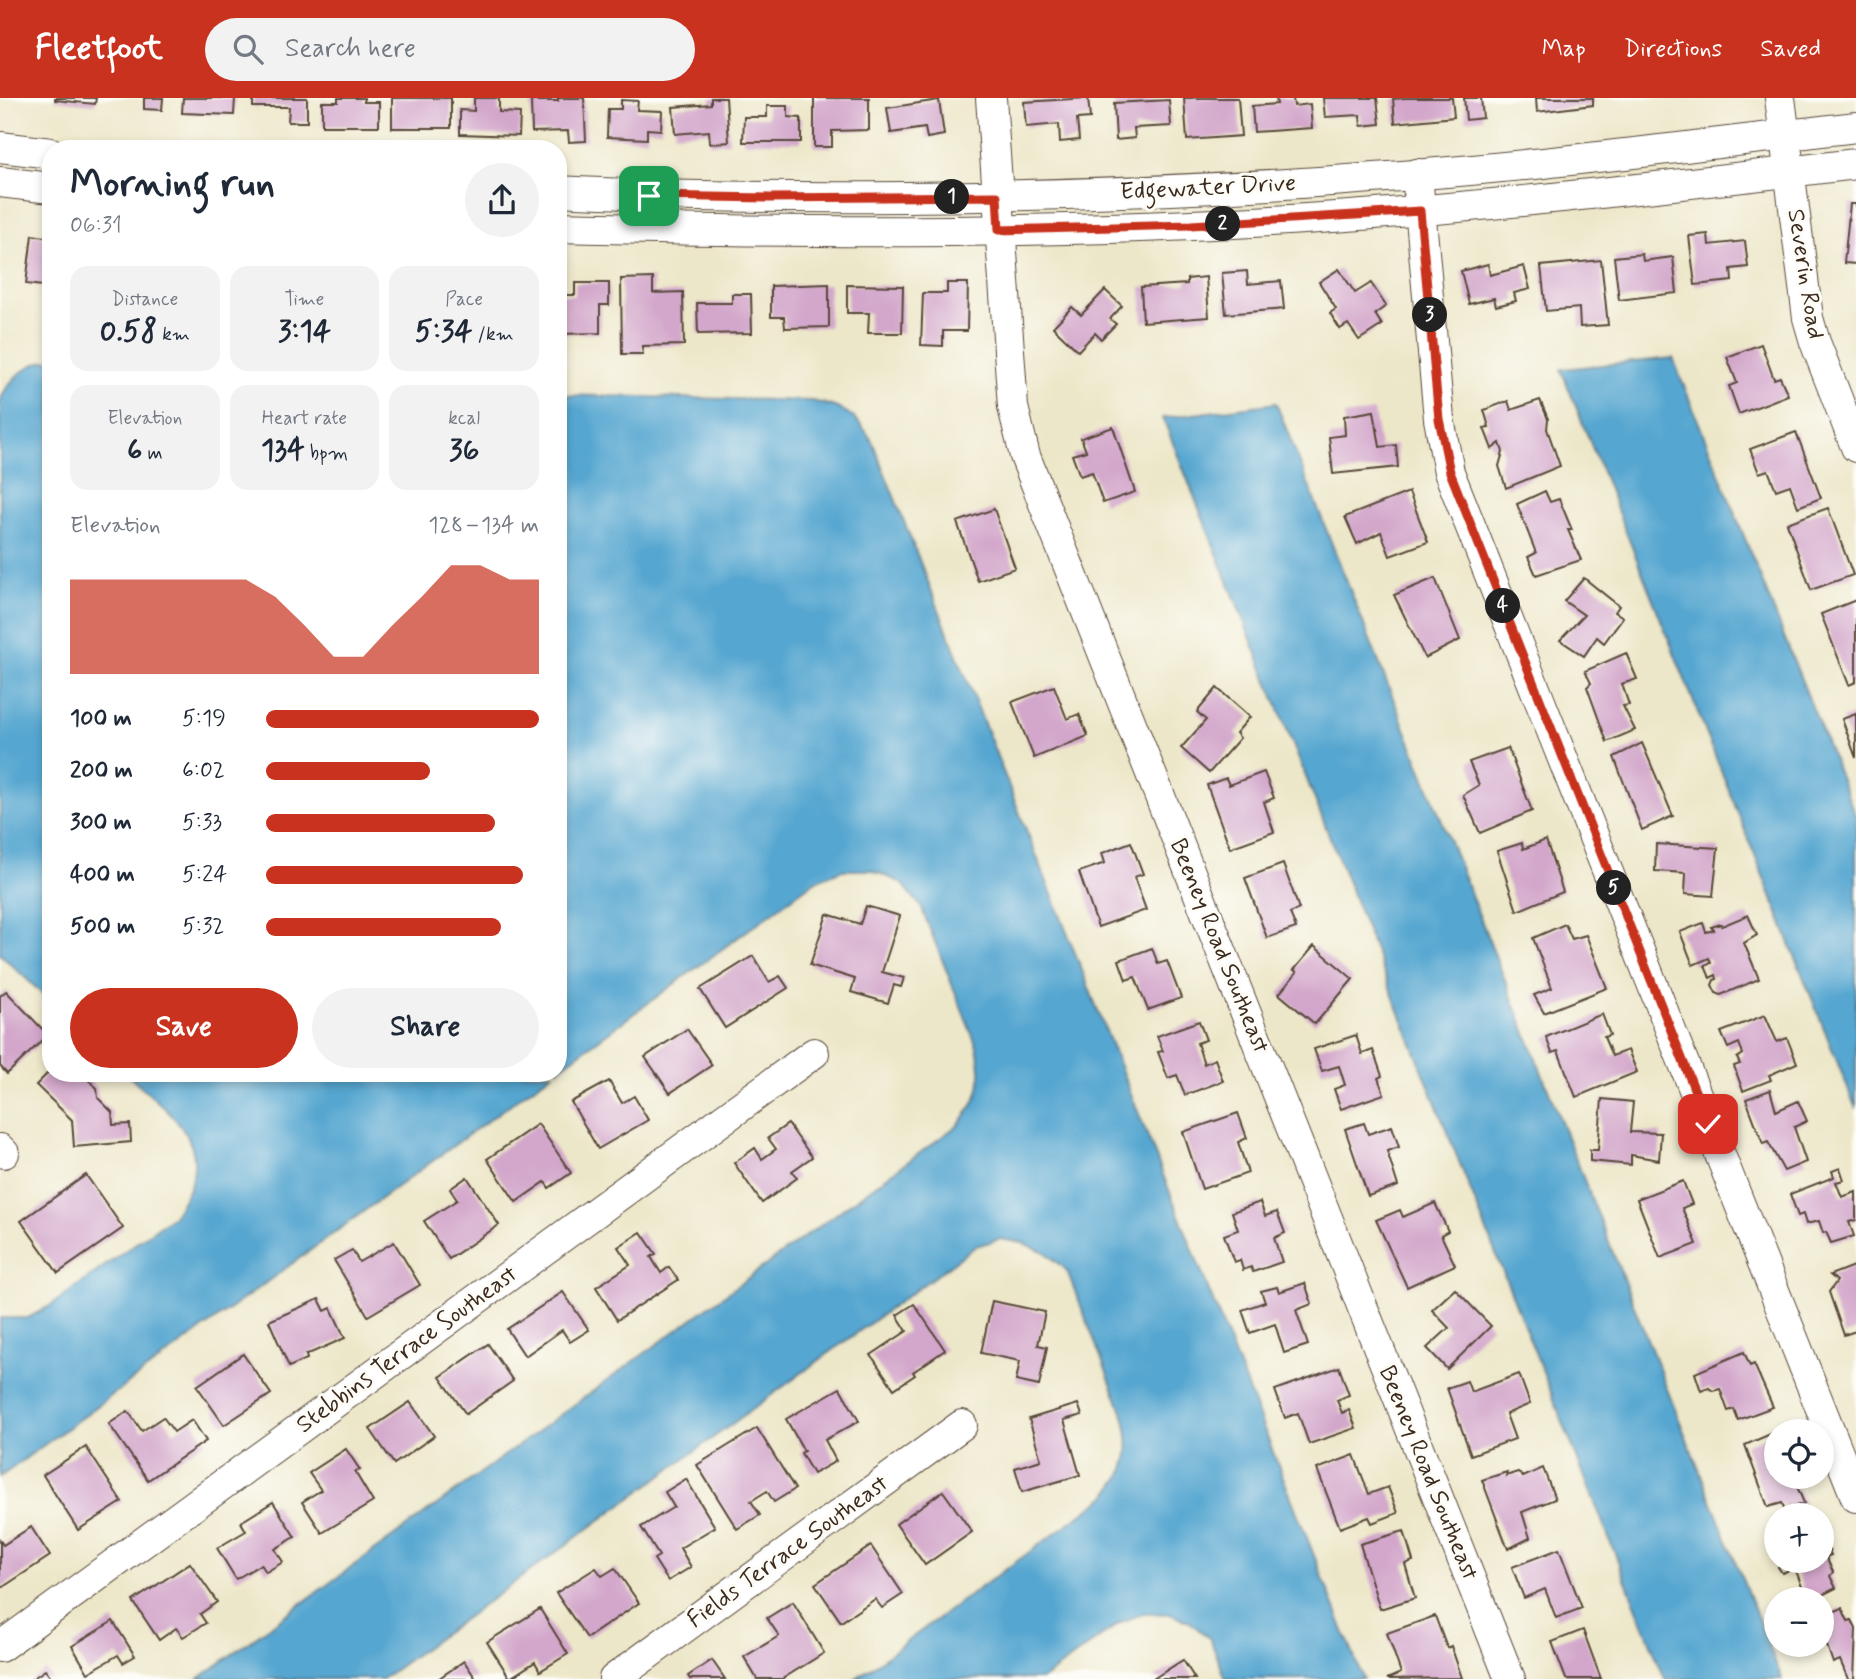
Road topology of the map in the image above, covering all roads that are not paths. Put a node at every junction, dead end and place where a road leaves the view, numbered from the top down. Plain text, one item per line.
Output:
1 (991, 98) edge
2 (1780, 98) edge
3 (1856, 127) edge
4 (1785, 135) junction
5 (0, 147) edge
6 (42, 152) edge
7 (1856, 164) edge
8 (1789, 172) junction
9 (1417, 174) junction
10 (0, 181) edge
11 (42, 187) edge
12 (567, 191) edge
13 (997, 196) junction
14 (1420, 211) junction
15 (567, 227) edge
16 (999, 230) junction
17 (1848, 404) edge
18 (1856, 447) edge
19 (814, 1053) dead end
20 (962, 1425) dead end
21 (1856, 1497) edge
22 (0, 1647) edge
23 (614, 1679) edge
24 (1510, 1679) edge

1 - 13 street, Beeney Road Southeast
2 - 4 street, Severin Road
3 - 4 street, Edgewater Drive
4 - 8 street, Severin Road
4 - 9 street, Edgewater Drive
5 - 6 street
7 - 8 street, Edgewater Drive
8 - 14 street, Edgewater Drive
8 - 17 street, Severin Road
9 - 13 street, Edgewater Drive
9 - 14 street
10 - 11 street
12 - 13 street, Edgewater Drive
13 - 16 street, Beeney Road Southeast
14 - 16 street, Edgewater Drive
14 - 21 street
15 - 16 street, Edgewater Drive
16 - 24 street, Beeney Road Southeast
17 - 18 street, Severin Road
19 - 22 street, Stebbins Terrace Southeast
20 - 23 street, Fields Terrace Southeast

